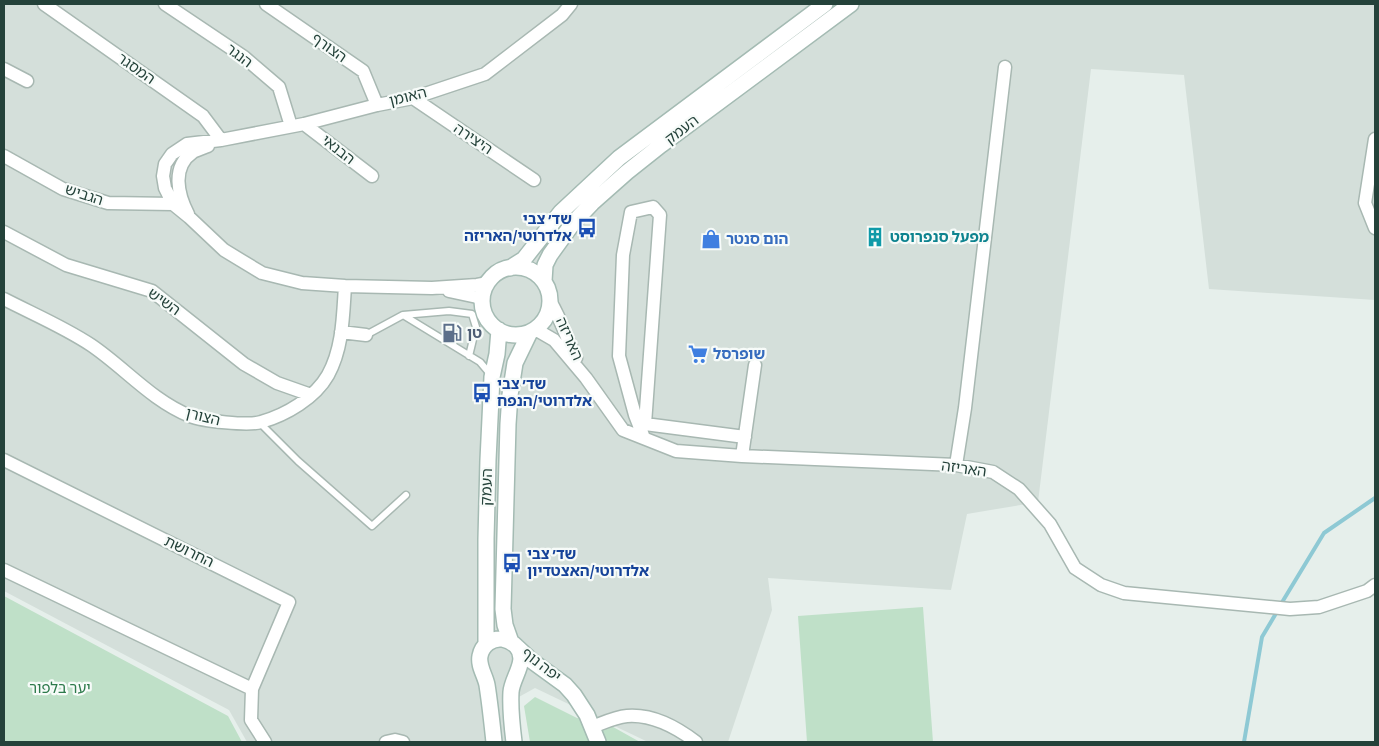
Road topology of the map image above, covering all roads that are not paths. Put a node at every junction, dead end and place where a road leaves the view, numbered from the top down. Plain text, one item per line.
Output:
1 (44, 4) edge
2 (165, 4) edge
3 (266, 4) edge
4 (571, 4) edge
5 (825, 4) edge
6 (851, 4) edge
7 (1005, 67) dead end
8 (4, 70) edge
9 (26, 81) dead end
10 (413, 98) junction
11 (377, 105) junction
12 (298, 125) junction
13 (1375, 139) edge
14 (221, 140) junction
15 (4, 156) edge
16 (372, 176) dead end
17 (534, 180) dead end
18 (173, 204) junction
19 (189, 217) junction
20 (1375, 228) edge
21 (4, 232) edge
22 (510, 268) junction
23 (544, 281) junction
24 (488, 282) junction
25 (345, 286) junction
26 (432, 288) junction
27 (4, 299) edge
28 (482, 300) junction
29 (550, 301) junction
30 (403, 315) junction
31 (499, 330) junction
32 (532, 330) junction
33 (341, 332) junction
34 (366, 335) joint
35 (469, 356) junction
36 (756, 365) dead end
37 (492, 377) junction
38 (586, 378) junction
39 (312, 395) junction
40 (260, 423) junction
41 (646, 424) junction
42 (745, 437) junction
43 (644, 438) junction
44 (742, 456) junction
45 (4, 460) edge
46 (956, 465) junction
47 (406, 495) dead end
48 (4, 570) edge
49 (1375, 585) edge
50 (514, 644) junction
51 (486, 645) junction
52 (516, 675) junction
53 (565, 685) junction
54 (252, 689) junction
55 (592, 727) junction
56 (265, 742) edge
57 (386, 742) edge
58 (403, 742) edge
59 (494, 742) edge
60 (514, 742) edge
61 (598, 742) edge
62 (696, 742) edge

1 - 14 street, המסגר
2 - 12 street, הנגר
3 - 11 street, הצורף
4 - 10 street, האומן
5 - 22 main road, העמק
6 - 23 main road, העמק
7 - 46 street
8 - 9 street
10 - 11 street, האומן
10 - 17 street, היצירה
11 - 12 street, האומן
12 - 14 street, האומן
12 - 16 street, הבנאי
13 - 20 street
14 - 18 street
14 - 19 street
15 - 18 street, הגביש
18 - 19 street
19 - 25 street
21 - 39 street, השיש
22 - 23 main road
22 - 24 main road
23 - 29 main road
24 - 26 street
24 - 28 main road
25 - 26 street
25 - 33 street, הצורן
26 - 28 street
27 - 40 street, הצורן
28 - 31 main road
29 - 32 main road
29 - 38 street, האריזה
30 - 34 lane
30 - 35 lane
30 - 35 lane
31 - 32 main road
31 - 37 main road, העמק
32 - 38 street, האריזה
32 - 50 main road, העמק
33 - 34 street
33 - 39 street, הצורן
35 - 37 lane
36 - 42 street
37 - 51 main road, העמק
38 - 43 street, האריזה
39 - 40 street, הצורן
40 - 47 lane
41 - 42 street
41 - 43 street
41 - 43 street
42 - 44 street
43 - 44 street, האריזה
44 - 46 street, האריזה
45 - 54 street, החרושת
46 - 49 street, האריזה
48 - 54 street
50 - 51 main road
50 - 52 main road, העמק
50 - 53 main road, יפה נוף
51 - 59 main road, העמק
52 - 53 main road, יפה נוף
52 - 60 main road, העמק
53 - 55 main road, יפה נוף
54 - 56 street, החרושת
55 - 61 main road, יפה נוף
55 - 62 street
57 - 58 street

